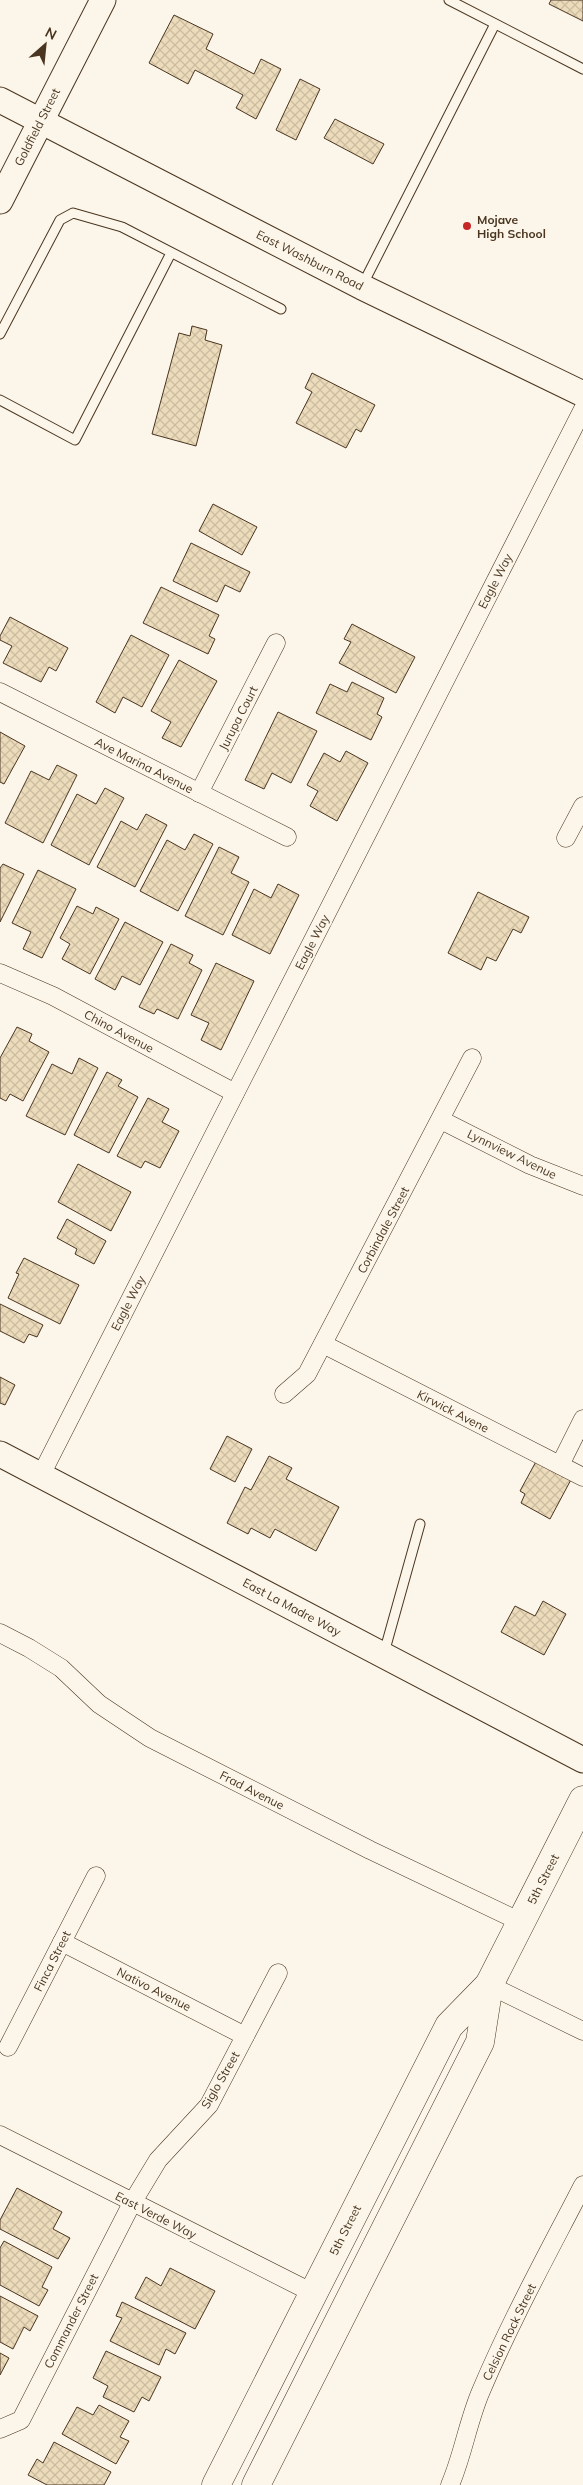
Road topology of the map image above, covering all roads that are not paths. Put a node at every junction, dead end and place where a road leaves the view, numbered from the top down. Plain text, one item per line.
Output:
1 (103, 0) edge
2 (449, 0) edge
3 (495, 24) junction
4 (583, 69) edge
5 (0, 100) edge
6 (40, 121) junction
7 (0, 201) edge
8 (171, 252) junction
9 (362, 286) junction
10 (281, 309) dead end
11 (0, 334) edge
12 (583, 394) edge
13 (0, 400) edge
14 (583, 409) edge
15 (276, 643) dead end
16 (0, 692) edge
17 (199, 793) junction
18 (583, 806) edge
19 (287, 837) dead end
20 (566, 838) dead end
21 (0, 973) edge
22 (472, 1058) dead end
23 (235, 1093) junction
24 (441, 1120) junction
25 (583, 1186) edge
26 (323, 1344) junction
27 (284, 1394) dead end
28 (583, 1419) edge
29 (0, 1454) edge
30 (560, 1465) junction
31 (41, 1475) junction
32 (583, 1477) edge
33 (420, 1524) dead end
34 (0, 1633) edge
35 (383, 1655) junction
36 (583, 1760) edge
37 (583, 1800) edge
38 (96, 1876) dead end
39 (521, 1922) junction
40 (62, 1942) junction
41 (278, 1973) dead end
42 (489, 1985) junction
43 (583, 2031) edge
44 (245, 2036) junction
45 (8, 2047) dead end
46 (0, 2135) edge
47 (583, 2185) edge
48 (132, 2203) junction
49 (313, 2293) junction
50 (1, 2430) edge
51 (216, 2485) edge
52 (256, 2485) edge
53 (450, 2485) edge

1 - 6 street, Goldfield Street
2 - 3 lane
3 - 4 lane
3 - 9 lane
5 - 6 street, East Washburn Road
6 - 7 street, Goldfield Street
6 - 9 street, East Washburn Road
8 - 10 lane
8 - 11 lane
8 - 13 lane
9 - 12 street, East Washburn Road
14 - 23 street, Eagle Way
15 - 17 street, Jurupa Court
16 - 17 street, Ave Marina Avenue
17 - 19 street, Ave Marina Avenue
18 - 20 street
21 - 23 street, Chino Avenue
22 - 24 street, Corbindale Street
23 - 31 street, Eagle Way
24 - 25 street, Lynnview Avenue
24 - 26 street, Corbindale Street
26 - 27 street, Corbindale Street
26 - 30 street, Kirwick Avene
28 - 30 street
29 - 31 street, East La Madre Way
30 - 32 street, Kirwick Avene
31 - 35 street, East La Madre Way
33 - 35 lane
34 - 39 street, Frad Avenue
35 - 36 street, East La Madre Way
37 - 39 main road, 5th Street
38 - 40 street, Finca Street
39 - 42 main road, 5th Street
40 - 44 street, Nativo Avenue
40 - 45 street, Finca Street
41 - 44 street, Siglo Street
42 - 43 street
42 - 49 main road, 5th Street
42 - 52 main road, 5th Street
44 - 48 street, Siglo Street
46 - 48 street, East Verde Way
47 - 53 street, Celsion Rock Street
48 - 49 street, East Verde Way
48 - 50 street, Commander Street
49 - 51 main road, 5th Street

